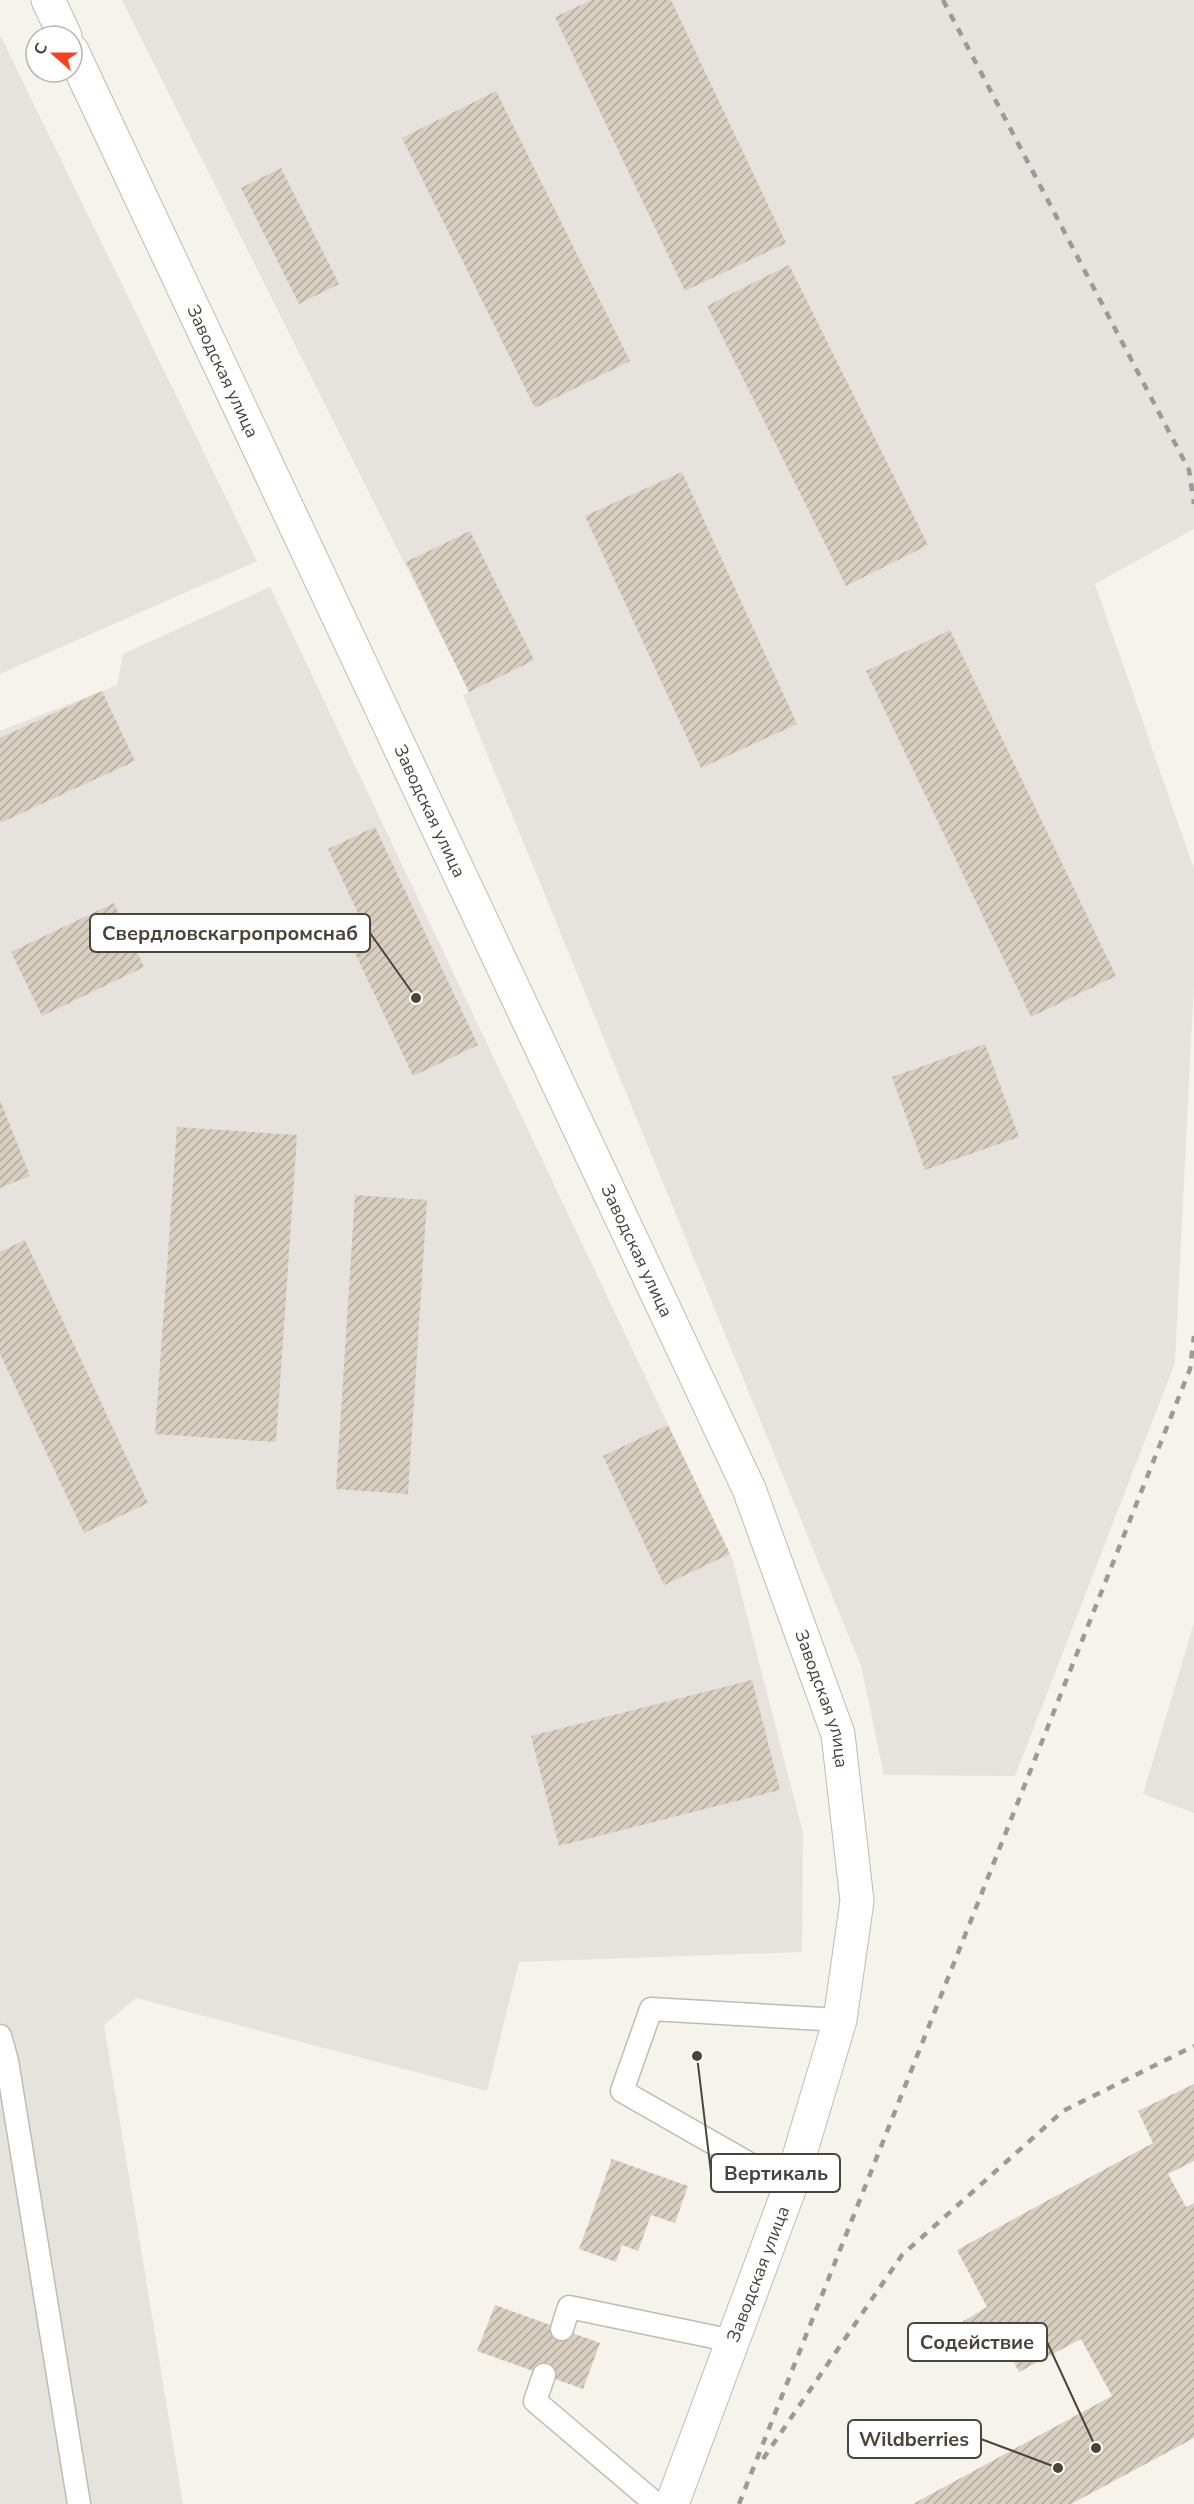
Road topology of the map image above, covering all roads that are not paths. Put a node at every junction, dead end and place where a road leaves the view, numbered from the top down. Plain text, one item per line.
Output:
1 (48, 0) edge
2 (59, 24) edge
3 (84, 76) edge
4 (840, 2020) junction
5 (0, 2036) edge
6 (790, 2187) junction
7 (561, 2329) dead end
8 (733, 2341) junction
9 (544, 2375) dead end
10 (79, 2504) edge
11 (656, 2504) edge
12 (672, 2504) edge

1 - 2 street
3 - 4 street, Заводская улица
4 - 6 street, Заводская улица
4 - 6 lane
5 - 10 lane
6 - 8 street, Заводская улица
7 - 8 lane
8 - 12 street, Заводская улица
9 - 11 lane

